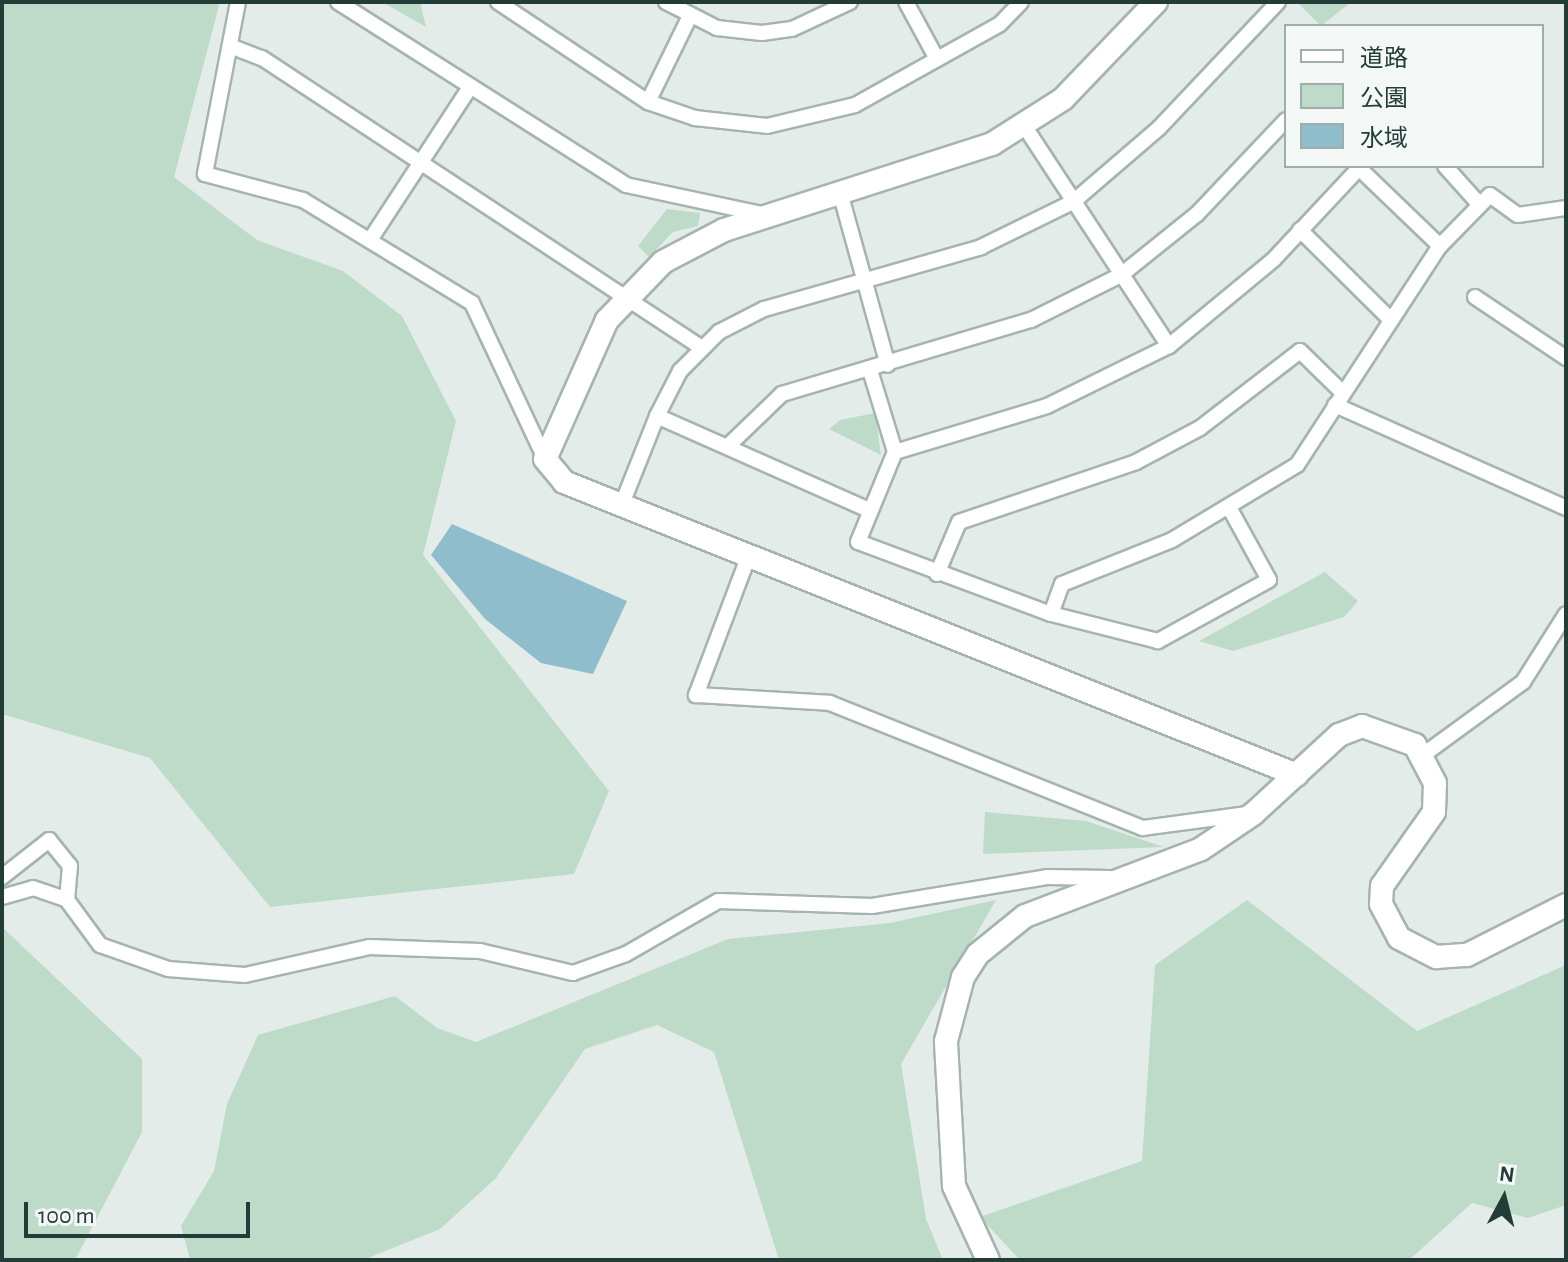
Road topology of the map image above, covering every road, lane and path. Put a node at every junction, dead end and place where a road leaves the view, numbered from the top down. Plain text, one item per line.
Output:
1 (238, 2) edge
2 (338, 2) edge
3 (498, 2) edge
4 (666, 2) edge
5 (906, 2) edge
6 (1021, 2) edge
7 (1156, 2) edge
8 (1278, 2) edge
9 (845, 3) edge
10 (689, 18) junction
11 (230, 46) junction
12 (937, 59) junction
13 (470, 87) junction
14 (648, 102) junction
15 (1284, 122) edge
16 (1025, 127) junction
17 (420, 164) junction
18 (1359, 168) edge
19 (1361, 168) edge
20 (1447, 168) edge
21 (841, 196) junction
22 (1073, 202) junction
23 (1480, 205) junction
24 (1566, 208) edge
25 (769, 215) junction
26 (1300, 230) junction
27 (370, 240) junction
28 (1440, 246) junction
29 (1121, 275) junction
30 (864, 280) junction
31 (624, 296) junction
32 (1475, 297) dead end
33 (1391, 320) junction
34 (1169, 346) junction
35 (702, 348) junction
36 (1566, 358) edge
37 (888, 365) junction
38 (870, 370) junction
39 (1339, 399) junction
40 (657, 416) junction
41 (730, 444) junction
42 (895, 452) junction
43 (545, 459) junction
44 (622, 504) junction
45 (1566, 508) edge
46 (1230, 509) junction
47 (869, 510) junction
48 (749, 555) junction
49 (937, 574) junction
50 (1051, 614) junction
51 (1566, 614) edge
52 (1423, 755) junction
53 (1297, 775) junction
54 (1253, 814) junction
55 (2, 877) edge
56 (1118, 878) junction
57 (2, 897) edge
58 (67, 900) junction
59 (1566, 905) edge
60 (988, 1260) edge

1 - 11 street
2 - 13 street
3 - 14 street
4 - 10 street
5 - 12 street
6 - 12 street
7 - 16 street
8 - 22 street
9 - 10 street
10 - 14 street
11 - 17 street
11 - 27 street
12 - 14 street
13 - 17 street
13 - 25 street
15 - 29 street
16 - 21 street
16 - 22 street
17 - 27 street
17 - 31 street
18 - 26 street
19 - 28 street
20 - 23 street
21 - 25 street
21 - 30 street
22 - 29 street
22 - 30 street
23 - 24 street
23 - 28 street
25 - 31 street
26 - 33 street
26 - 34 street
27 - 43 street
28 - 33 street
29 - 34 street
29 - 37 street
30 - 35 street
30 - 37 street
31 - 35 street
31 - 43 street
32 - 36 street
33 - 39 street
34 - 42 street
35 - 40 street
37 - 38 street
38 - 41 street
38 - 42 street
39 - 45 street
39 - 46 street
39 - 49 street
40 - 41 street
40 - 44 street
41 - 47 street
42 - 47 street
43 - 44 street
44 - 48 street
46 - 50 street
46 - 50 street
47 - 49 street
48 - 53 street
48 - 54 street
49 - 50 street
51 - 52 street
52 - 53 street
52 - 59 street
53 - 54 street
54 - 56 street
55 - 58 street
56 - 58 street
56 - 60 street
57 - 58 street

